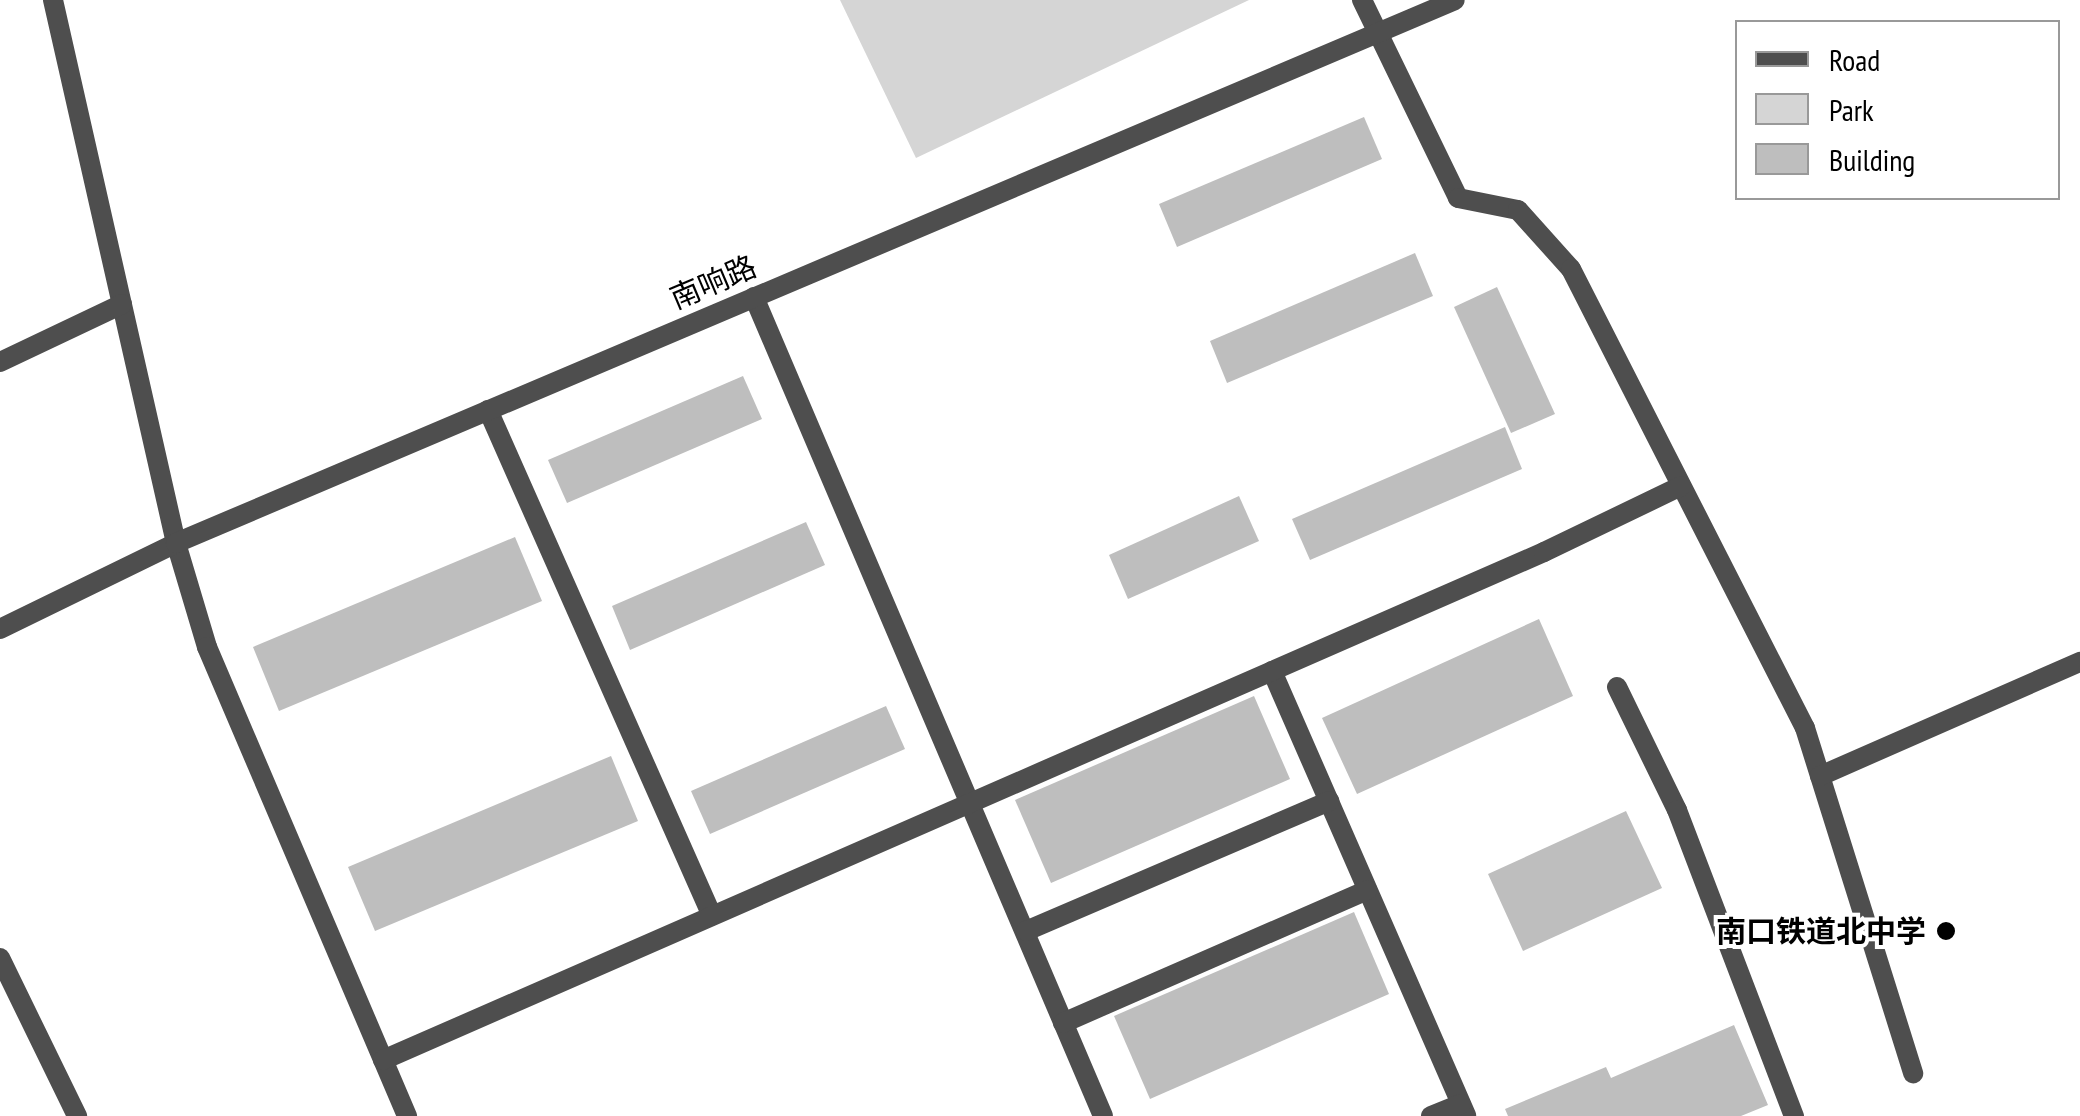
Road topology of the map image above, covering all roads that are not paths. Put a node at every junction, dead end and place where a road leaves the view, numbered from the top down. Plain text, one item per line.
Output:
1 (53, 0) edge
2 (1362, 0) edge
3 (1454, 0) edge
4 (1375, 34) junction
5 (754, 297) junction
6 (122, 304) junction
7 (0, 362) edge
8 (488, 410) junction
9 (1681, 486) junction
10 (176, 543) junction
11 (0, 629) edge
12 (2080, 662) edge
13 (1272, 671) junction
14 (1617, 686) dead end
15 (1820, 776) junction
16 (1329, 800) junction
17 (967, 804) junction
18 (1368, 890) junction
19 (712, 916) junction
20 (1026, 931) junction
21 (0, 958) edge
22 (1063, 1024) junction
23 (383, 1060) junction
24 (1913, 1073) dead end
25 (1463, 1110) edge
26 (1792, 1115) edge
27 (77, 1116) edge
28 (407, 1116) edge
29 (1104, 1116) edge
30 (1432, 1116) edge

1 - 6 street
2 - 4 street
3 - 4 street, 南响路
4 - 5 street, 南响路
4 - 9 street
5 - 8 street, 南响路
5 - 17 street
6 - 7 street
6 - 10 street
8 - 10 street, 南响路
8 - 19 street
9 - 13 street
9 - 15 street
10 - 11 street, 南响路
10 - 23 street
12 - 15 street
13 - 16 street
13 - 17 street
14 - 26 street
15 - 24 street
16 - 18 street
16 - 20 street
17 - 19 street
17 - 20 street
18 - 22 street
18 - 25 street
19 - 23 street
20 - 22 street
21 - 27 street
22 - 29 street
23 - 28 street
25 - 30 street

